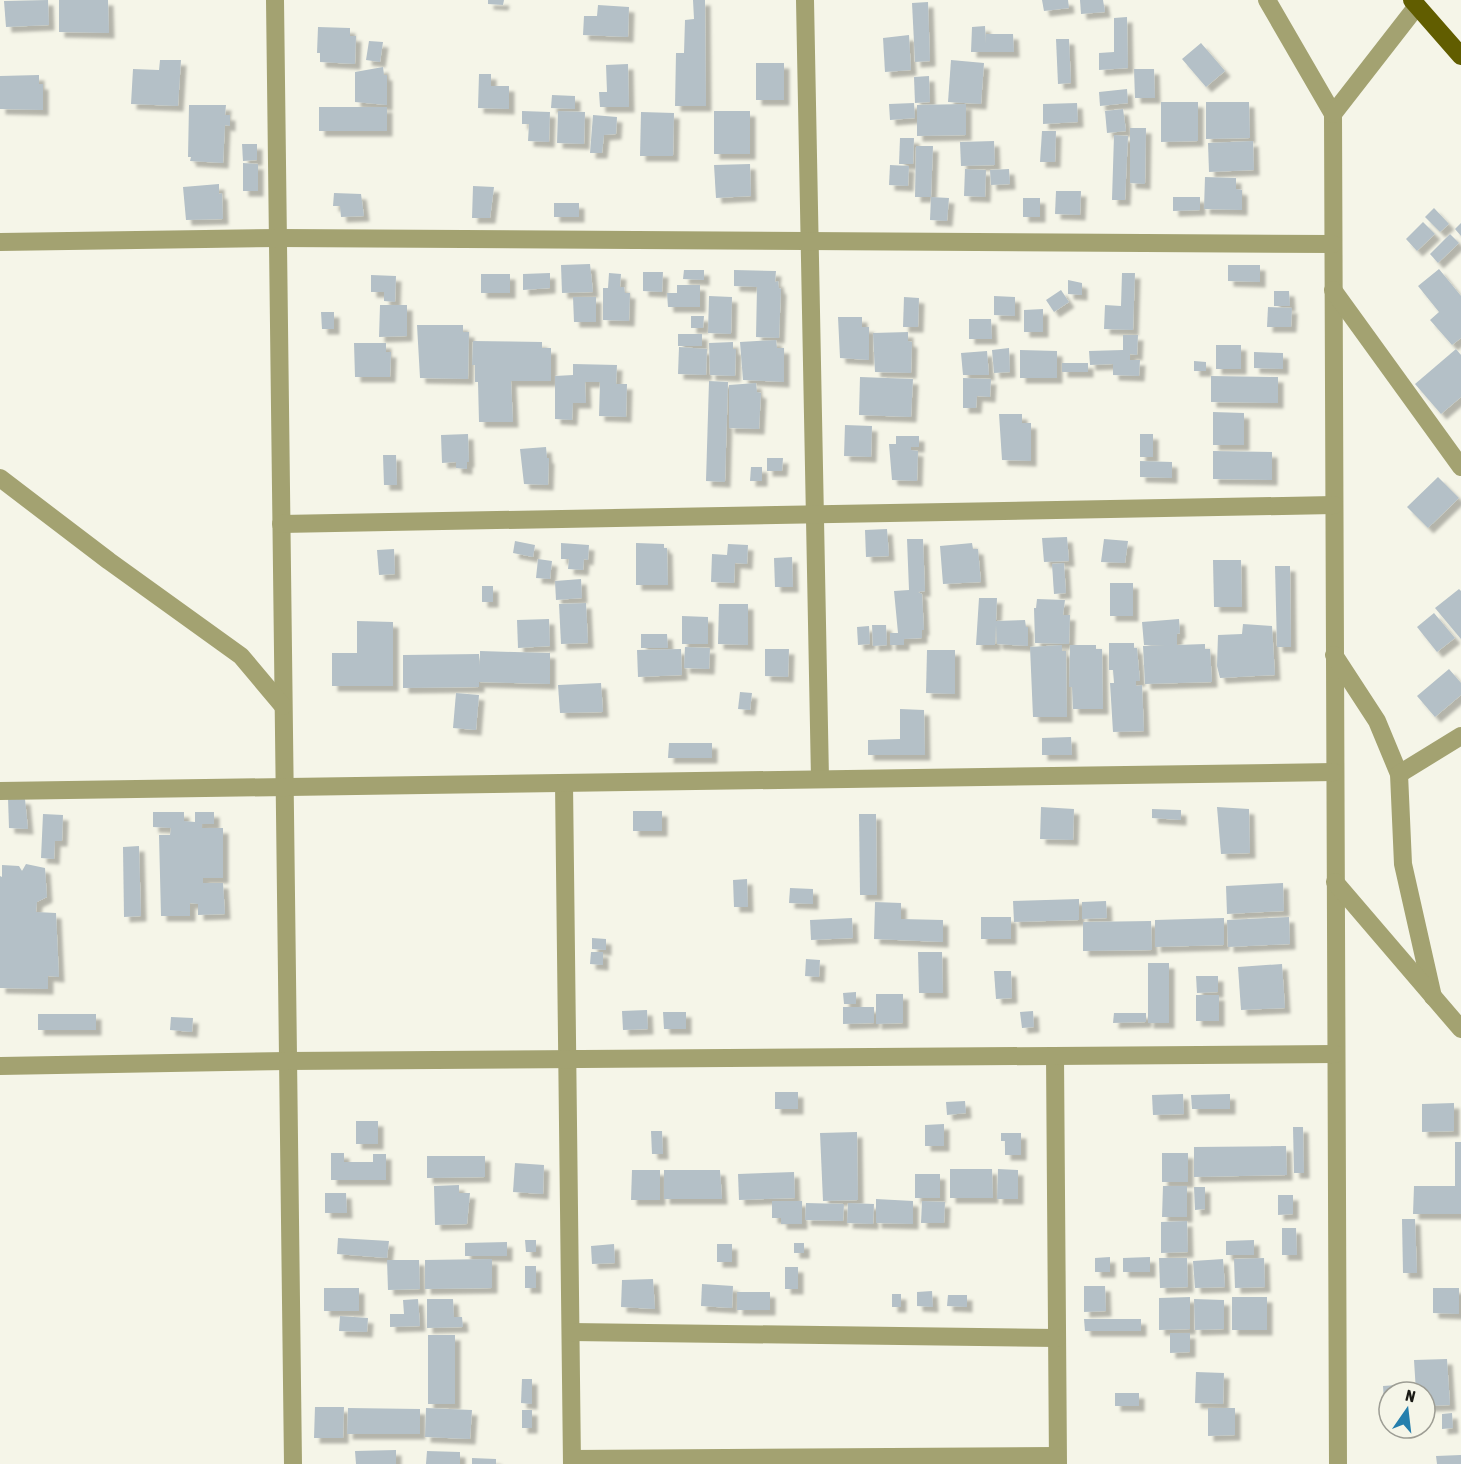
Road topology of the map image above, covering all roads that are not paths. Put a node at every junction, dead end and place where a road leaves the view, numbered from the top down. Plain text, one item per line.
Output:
1 (275, 0) edge
2 (804, 0) edge
3 (1266, 0) edge
4 (1415, 3) edge
5 (1461, 56) edge
6 (1333, 114) junction
7 (279, 238) junction
8 (810, 241) junction
9 (0, 242) edge
10 (1333, 244) junction
11 (1333, 290) junction
12 (1461, 467) edge
13 (0, 478) edge
14 (1334, 504) junction
15 (815, 514) junction
16 (281, 524) junction
17 (1334, 655) junction
18 (283, 706) junction
19 (1461, 736) edge
20 (1334, 772) junction
21 (1399, 774) junction
22 (820, 779) junction
23 (564, 783) junction
24 (284, 787) junction
25 (0, 791) edge
26 (1335, 882) junction
27 (1433, 997) junction
28 (1461, 1029) edge
29 (1335, 1054) junction
30 (1055, 1056) junction
31 (567, 1059) junction
32 (287, 1061) junction
33 (0, 1066) edge
34 (571, 1332) junction
35 (1057, 1338) junction
36 (1058, 1460) edge
37 (572, 1461) edge
38 (293, 1464) edge
39 (1338, 1464) edge

1 - 7 street
2 - 8 street
3 - 6 street
4 - 5 main road
4 - 6 street
6 - 10 street
7 - 8 street
7 - 9 street
7 - 16 street
8 - 10 street
8 - 15 street
10 - 11 street
11 - 12 street
11 - 14 street
13 - 18 street
14 - 15 street
14 - 17 street
15 - 16 street
15 - 22 street
16 - 18 street
17 - 20 street
17 - 21 street
18 - 24 street
19 - 21 street
20 - 22 street
20 - 26 street
21 - 27 street
22 - 23 street
23 - 24 street
23 - 31 street
24 - 25 street
24 - 32 street
26 - 27 street
26 - 29 street
27 - 28 street
29 - 30 street
29 - 39 street
30 - 31 street
30 - 35 street
31 - 32 street
31 - 34 street
32 - 33 street
32 - 38 street
34 - 35 street
34 - 37 street
35 - 36 street
36 - 37 street

